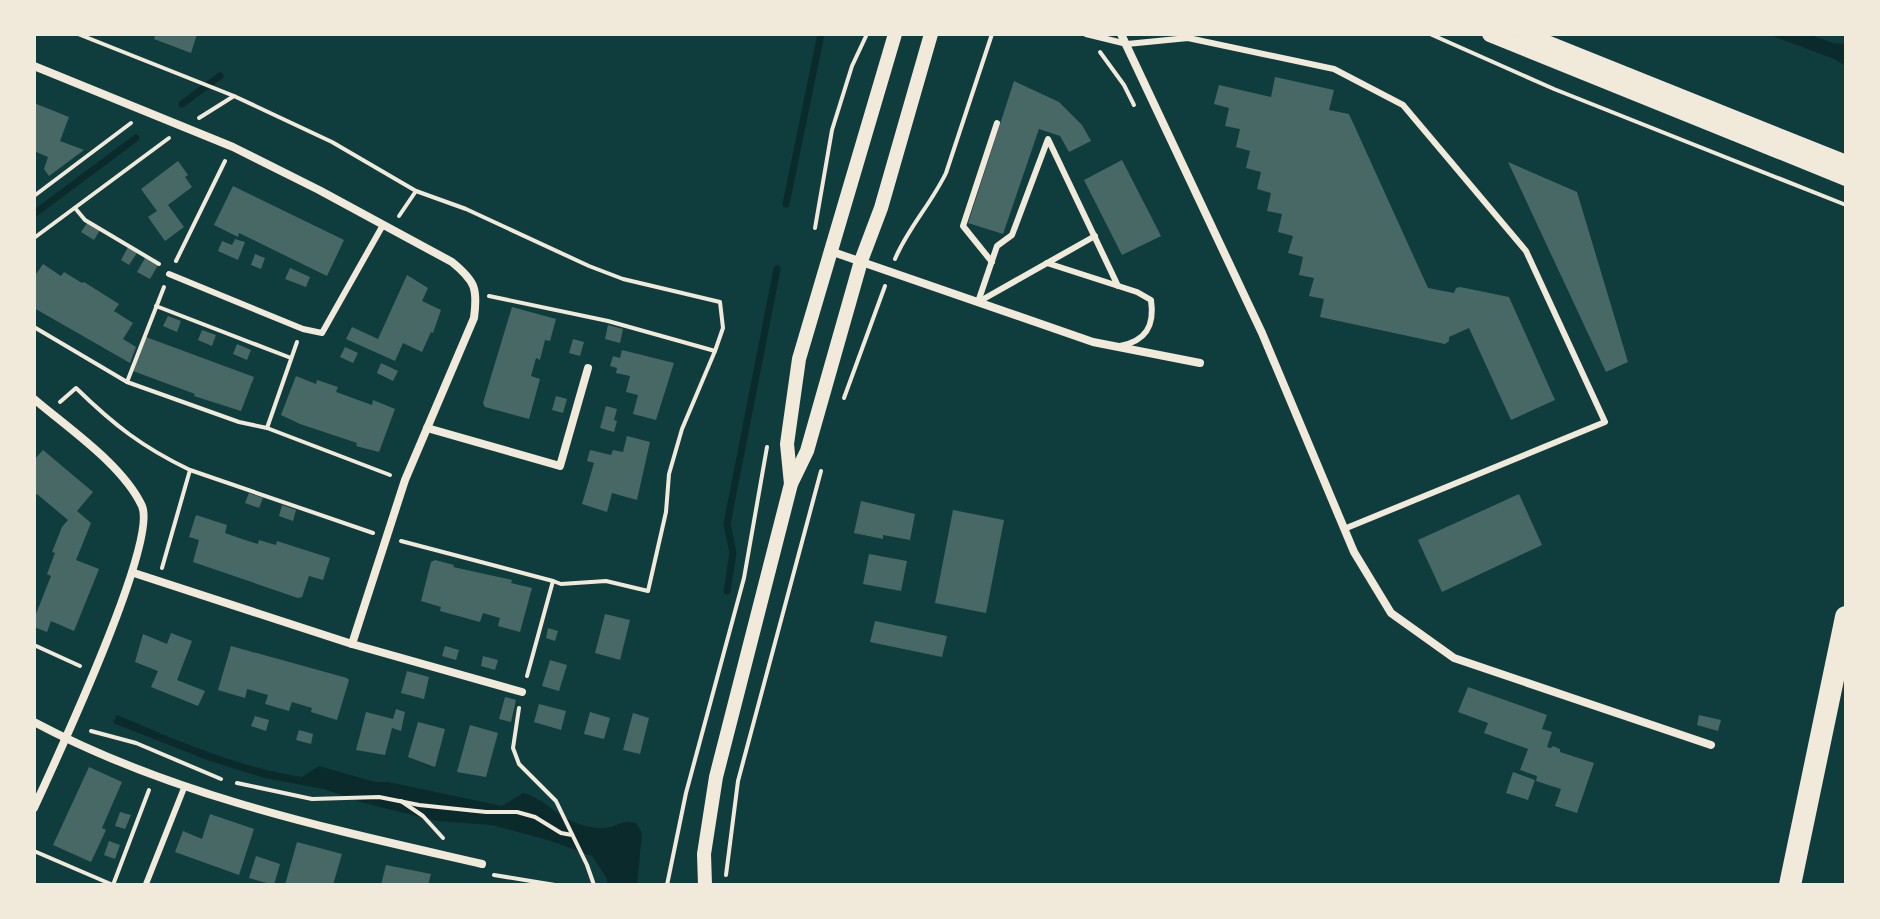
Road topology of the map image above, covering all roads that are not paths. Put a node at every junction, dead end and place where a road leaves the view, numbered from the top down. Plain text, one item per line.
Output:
1 (895, 34) edge
2 (931, 34) edge
3 (1086, 34) edge
4 (1121, 34) edge
5 (1490, 34) edge
6 (1524, 34) edge
7 (1127, 44) junction
8 (34, 66) edge
9 (997, 123) dead end
10 (1846, 163) edge
11 (1846, 178) edge
12 (383, 225) junction
13 (1095, 236) junction
14 (830, 251) junction
15 (861, 261) junction
16 (992, 262) junction
17 (1047, 263) junction
18 (169, 274) road end
19 (1118, 286) junction
20 (978, 302) junction
21 (1117, 347) junction
22 (1200, 363) dead end
23 (588, 368) dead end
24 (34, 399) edge
25 (427, 428) junction
26 (791, 484) junction
27 (1344, 529) junction
28 (134, 573) junction
29 (1846, 617) edge
30 (352, 644) junction
31 (522, 692) road end
32 (34, 722) edge
33 (66, 739) junction
34 (1711, 745) dead end
35 (184, 788) junction
36 (34, 808) edge
37 (482, 864) road end
38 (146, 884) edge
39 (702, 885) edge
40 (1790, 885) edge

1 - 14 street
2 - 15 street
3 - 7 lane
4 - 7 street
5 - 11 main road
6 - 10 main road
7 - 27 street
7 - 27 lane
8 - 12 street
9 - 16 lane
12 - 18 lane
12 - 25 street
13 - 16 lane
13 - 17 lane
13 - 19 lane
14 - 15 street
14 - 26 street
15 - 20 street
15 - 26 street
16 - 20 lane
17 - 19 lane
17 - 20 lane
19 - 21 lane
20 - 21 street
21 - 22 street
23 - 25 street
24 - 28 street
25 - 30 street
26 - 39 street
27 - 34 street
28 - 30 street
28 - 33 street
29 - 40 highway
30 - 31 street
32 - 33 street
33 - 35 street
33 - 36 street
35 - 37 street
35 - 38 lane

